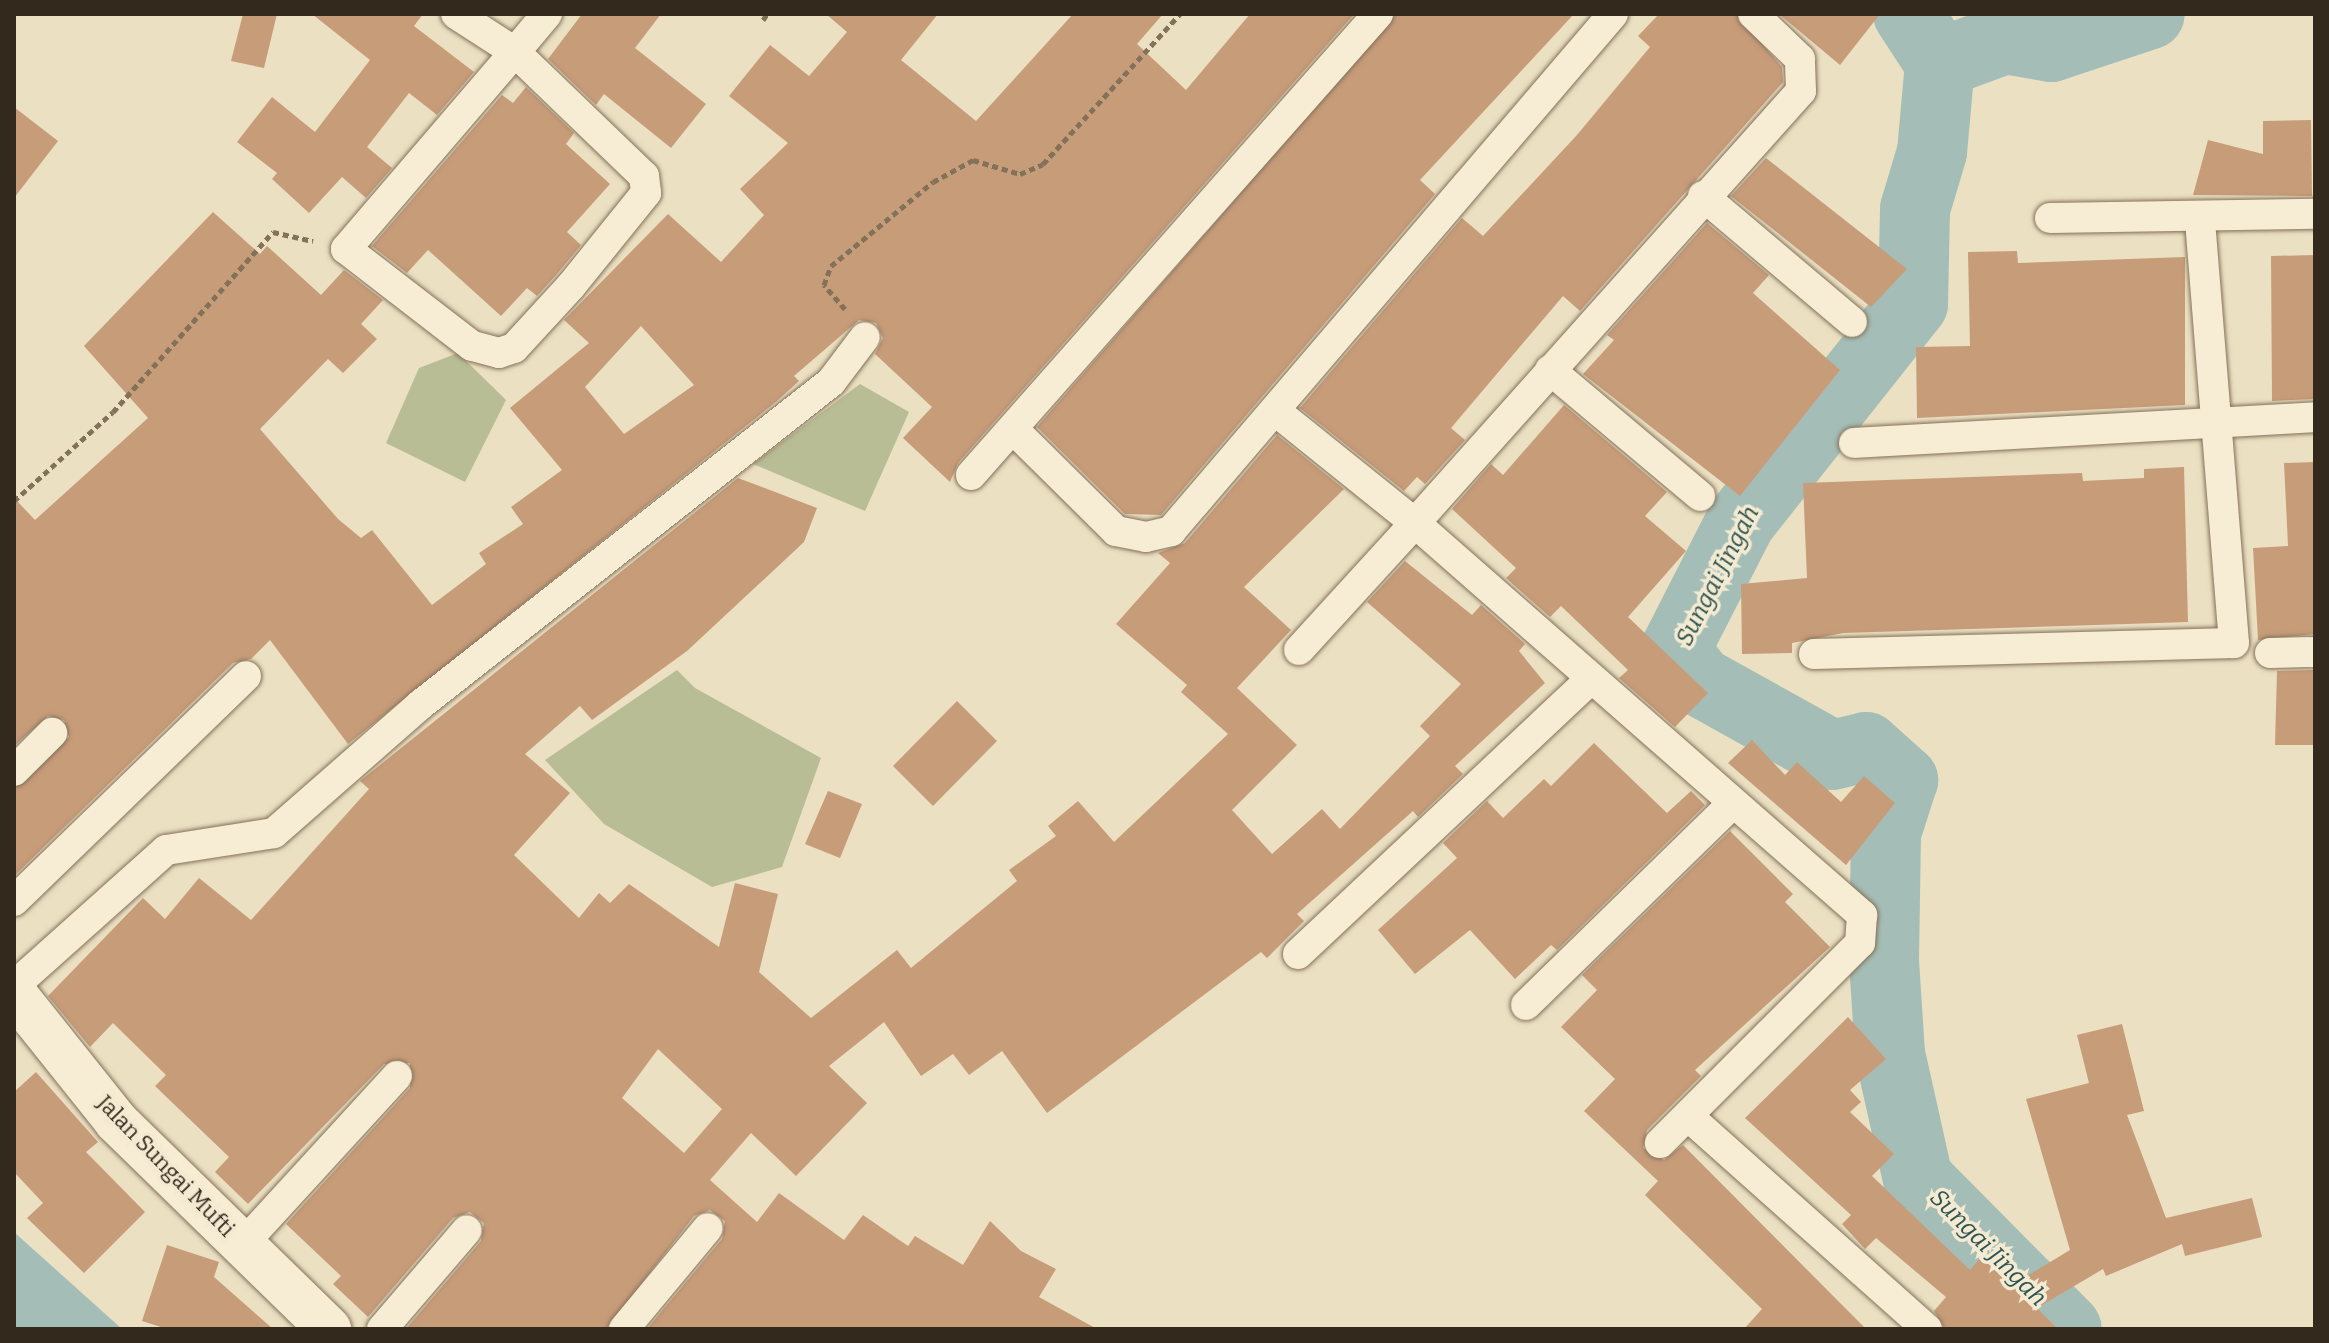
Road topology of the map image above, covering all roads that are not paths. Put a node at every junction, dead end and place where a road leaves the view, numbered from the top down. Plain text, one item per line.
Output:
1 (456, 14) edge
2 (547, 14) edge
3 (1378, 14) edge
4 (1613, 14) edge
5 (1753, 14) edge
6 (515, 52) junction
7 (1703, 196) junction
8 (2315, 214) edge
9 (2050, 218) dead end
10 (2200, 218) junction
11 (1852, 322) dead end
12 (865, 337) road end
13 (1550, 370) junction
14 (1278, 413) junction
15 (2315, 417) edge
16 (2221, 420) junction
17 (1013, 429) junction
18 (1854, 443) dead end
19 (971, 475) dead end
20 (1700, 496) dead end
21 (1415, 523) junction
22 (1299, 650) dead end
23 (2315, 652) edge
24 (2270, 653) dead end
25 (1814, 654) dead end
26 (246, 676) dead end
27 (1590, 680) junction
28 (52, 733) dead end
29 (14, 771) edge
30 (1733, 803) junction
31 (14, 901) edge
32 (1298, 954) dead end
33 (14, 986) edge
34 (14, 993) edge
35 (1526, 1005) dead end
36 (397, 1076) dead end
37 (1688, 1116) junction
38 (1660, 1143) dead end
39 (708, 1228) dead end
40 (467, 1230) dead end
41 (243, 1244) junction
42 (329, 1329) edge
43 (382, 1329) edge
44 (624, 1329) edge
45 (1927, 1329) edge

1 - 6 street
2 - 6 street
3 - 17 street
4 - 14 street
5 - 7 street
6 - 6 street
7 - 11 street
7 - 13 street
8 - 10 street
9 - 10 street
10 - 16 street
12 - 33 street
13 - 20 street
13 - 21 street
14 - 17 street
14 - 21 street
15 - 16 street
16 - 18 street
16 - 25 street
17 - 19 street
21 - 22 street
21 - 27 street
23 - 24 street
26 - 31 street
27 - 30 street
27 - 32 street
28 - 29 street
30 - 35 street
30 - 37 street
34 - 41 street, Jalan Sungai Mufti
36 - 41 street
37 - 38 street
37 - 45 street
39 - 44 street
40 - 43 street
41 - 42 street, Jalan Sungai Mufti

